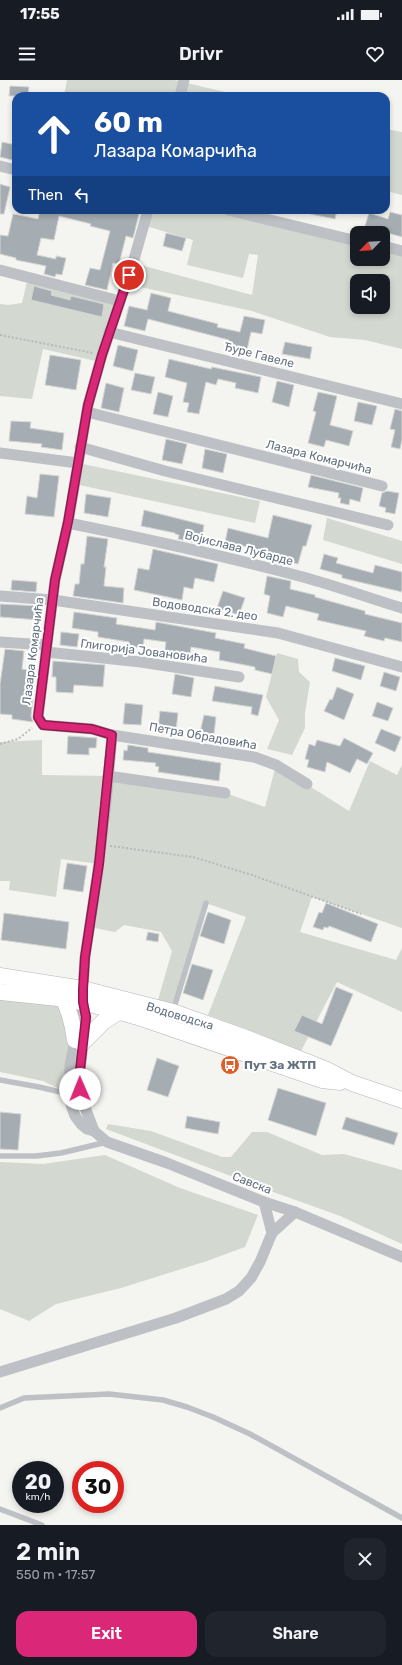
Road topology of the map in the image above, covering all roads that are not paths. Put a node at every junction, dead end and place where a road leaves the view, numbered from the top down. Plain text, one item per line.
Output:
1 (184, 80) edge
2 (181, 92) edge
3 (0, 166) edge
4 (12, 169) edge
5 (147, 214) edge
6 (245, 214) edge
7 (350, 239) edge
8 (390, 248) edge
9 (402, 251) edge
10 (0, 270) edge
11 (120, 301) junction
12 (109, 332) junction
13 (402, 404) edge
14 (87, 412) junction
15 (80, 447) junction
16 (0, 453) edge
17 (78, 463) junction
18 (382, 486) dead end
19 (68, 522) junction
20 (388, 525) dead end
21 (0, 596) edge
22 (53, 600) junction
23 (402, 608) edge
24 (0, 642) edge
25 (46, 648) junction
26 (402, 667) edge
27 (239, 677) dead end
28 (112, 735) junction
29 (108, 776) junction
30 (307, 784) dead end
31 (226, 793) dead end
32 (206, 903) dead end
33 (0, 976) edge
34 (0, 992) edge
35 (83, 996) junction
36 (63, 998) junction
37 (118, 1012) junction
38 (173, 1012) junction
39 (78, 1041) junction
40 (0, 1080) edge
41 (352, 1083) junction
42 (69, 1094) junction
43 (402, 1100) edge
44 (94, 1131) junction
45 (107, 1142) junction
46 (0, 1156) edge
47 (264, 1202) junction
48 (295, 1212) junction
49 (272, 1233) junction
50 (402, 1257) edge
51 (0, 1372) edge
52 (0, 1408) edge
53 (0, 1509) edge
54 (402, 1518) edge
55 (42, 1525) edge

1 - 2 street
3 - 4 street
5 - 11 street, Лазара Комарчића
6 - 7 street
8 - 9 street
10 - 11 street
11 - 12 street, Лазара Комарчића
12 - 13 street, Ђуре Гавеле
12 - 14 street, Лазара Комарчића
14 - 15 street, Лазара Комарчића
14 - 18 street, Лазара Комарчића
15 - 17 street, Лазара Комарчића
15 - 20 street
16 - 17 street
17 - 19 street, Лазара Комарчића
19 - 22 street, Лазара Комарчића
19 - 23 street, Војислава Лубарде
21 - 22 street, Водоводска 2. део
22 - 25 street, Лазара Комарчића
22 - 26 street, Водоводска 2. део
24 - 25 street, Глигорија Јовановића
25 - 27 street, Глигорија Јовановића
25 - 28 street, Лазара Комарчића
28 - 29 street
28 - 30 street, Петра Обрадовића
29 - 31 street
29 - 35 street
32 - 38 lane
33 - 35 main road, Водоводска
34 - 36 main road, Водоводска
35 - 36 main road, Водоводска
35 - 37 main road, Водоводска
35 - 38 main road, Водоводска
35 - 39 street, Савска
36 - 39 main road
37 - 39 main road
37 - 41 main road, Водоводска
38 - 41 main road, Водоводска
39 - 42 street, Савска
39 - 44 street, Савска
40 - 42 lane
41 - 43 main road, Водоводска
42 - 44 street, Савска
44 - 45 street, Савска
45 - 46 lane
45 - 47 street, Савска
47 - 48 street, Савска
47 - 49 street
48 - 49 street
48 - 50 street, Савска
49 - 51 street
52 - 54 lane
53 - 55 lane

